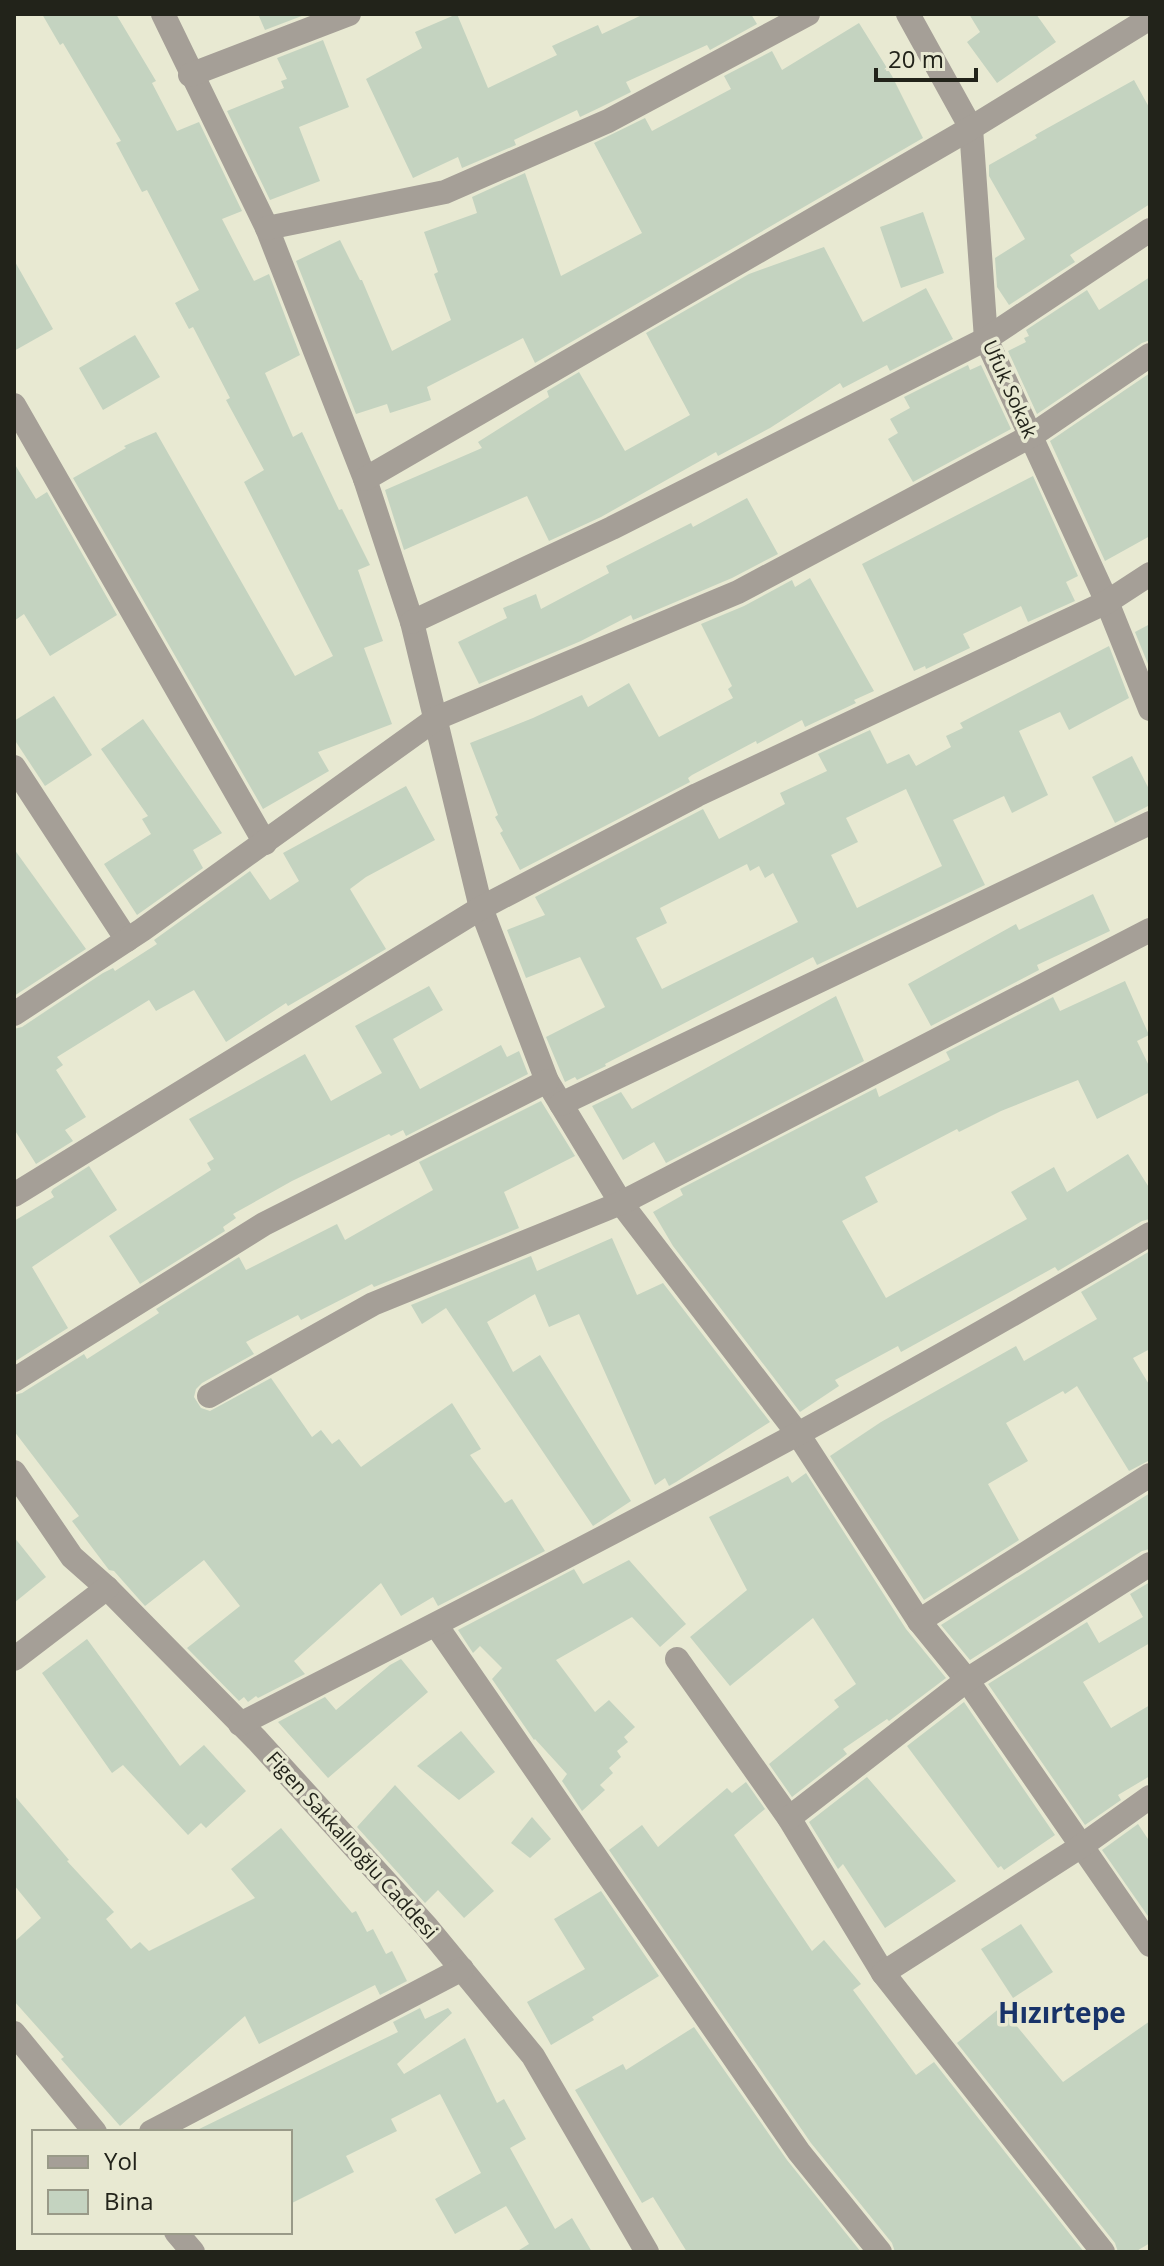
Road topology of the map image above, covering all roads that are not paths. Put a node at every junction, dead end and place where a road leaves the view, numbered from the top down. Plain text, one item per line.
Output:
1 (163, 14) edge
2 (349, 14) edge
3 (808, 14) edge
4 (908, 14) edge
5 (1150, 18) edge
6 (190, 75) junction
7 (971, 128) junction
8 (267, 228) junction
9 (1150, 230) edge
10 (986, 339) junction
11 (1150, 355) edge
12 (14, 405) edge
13 (1031, 436) junction
14 (365, 479) junction
15 (1150, 574) edge
16 (1107, 602) junction
17 (412, 622) junction
18 (1150, 709) edge
19 (437, 718) junction
20 (14, 767) edge
21 (1150, 823) edge
22 (265, 843) junction
23 (481, 908) junction
24 (1150, 930) edge
25 (127, 940) junction
26 (14, 1014) edge
27 (547, 1081) junction
28 (561, 1104) junction
29 (14, 1195) edge
30 (621, 1203) junction
31 (1150, 1234) edge
32 (14, 1380) edge
33 (209, 1396) dead end
34 (798, 1434) junction
35 (14, 1472) edge
36 (1150, 1475) edge
37 (1150, 1564) edge
38 (107, 1588) junction
39 (919, 1621) junction
40 (436, 1625) junction
41 (14, 1659) edge
42 (677, 1659) dead end
43 (967, 1680) junction
44 (240, 1724) junction
45 (1150, 1797) edge
46 (789, 1818) junction
47 (1080, 1847) junction
48 (1150, 1945) edge
49 (462, 1969) junction
50 (883, 1973) junction
51 (14, 2033) edge
52 (93, 2130) edge
53 (155, 2130) edge
54 (178, 2234) edge
55 (193, 2252) edge
56 (647, 2252) edge
57 (880, 2252) edge
58 (1103, 2252) edge

1 - 6 street
2 - 6 street
3 - 8 street
4 - 7 street, Ufuk Sokak
5 - 7 street
6 - 8 street
7 - 10 street, Ufuk Sokak
7 - 14 street
8 - 14 street
9 - 10 street
10 - 13 street, Ufuk Sokak
10 - 17 street
11 - 13 street
12 - 22 street
13 - 16 street, Ufuk Sokak
13 - 19 street
14 - 17 street
15 - 16 street
16 - 18 street, Ufuk Sokak
16 - 23 street
17 - 19 street
19 - 22 street
19 - 23 street
20 - 25 street
21 - 28 street
22 - 25 street
23 - 27 street
23 - 29 street
24 - 30 street
25 - 26 street
27 - 28 street
27 - 32 street
28 - 30 street
30 - 33 street
30 - 34 street
31 - 34 street
34 - 39 street
34 - 40 street
35 - 38 street, Figen Sakkallıoğlu Caddesi
36 - 39 street
37 - 43 street
38 - 41 street
38 - 44 street, Figen Sakkallıoğlu Caddesi
39 - 43 street
40 - 44 street
40 - 57 street
42 - 46 street
43 - 46 street
43 - 47 street
44 - 49 street, Figen Sakkallıoğlu Caddesi
45 - 47 street
46 - 50 street
47 - 48 street
47 - 50 street
49 - 53 street
49 - 56 street, Figen Sakkallıoğlu Caddesi
50 - 58 street
51 - 52 street
54 - 55 street

